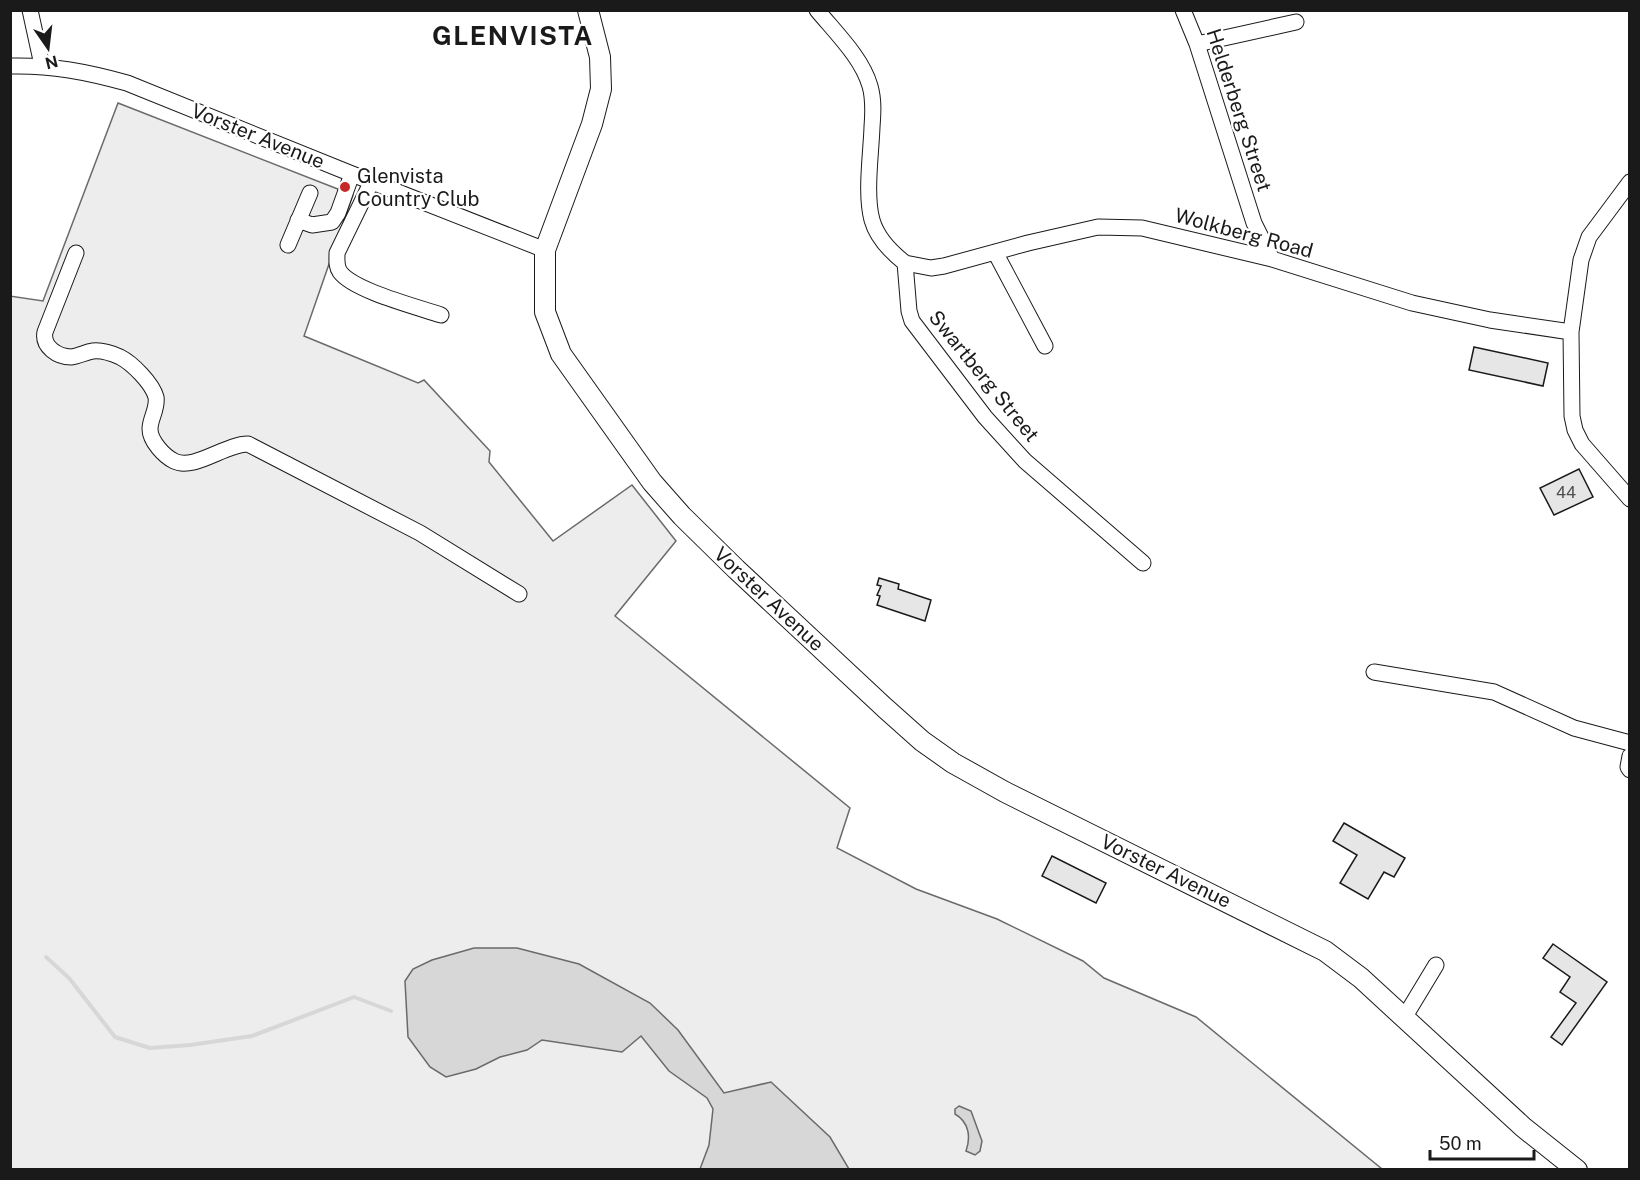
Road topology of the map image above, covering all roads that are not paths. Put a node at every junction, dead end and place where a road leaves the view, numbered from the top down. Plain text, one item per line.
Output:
1 (30, 10) edge
2 (588, 10) edge
3 (817, 10) edge
4 (1183, 10) edge
5 (1296, 22) dead end
6 (1197, 44) junction
7 (42, 65) junction
8 (10, 66) edge
9 (352, 174) junction
10 (372, 181) junction
11 (1629, 182) edge
12 (310, 193) dead end
13 (298, 220) junction
14 (1254, 223) junction
15 (288, 244) dead end
16 (545, 250) junction
17 (995, 252) junction
18 (76, 253) dead end
19 (1248, 253) junction
20 (1272, 260) junction
21 (905, 263) junction
22 (441, 315) dead end
23 (1571, 332) junction
24 (1045, 346) dead end
25 (1629, 499) edge
26 (1143, 563) dead end
27 (519, 594) dead end
28 (1374, 672) dead end
29 (1629, 743) edge
30 (1629, 756) edge
31 (1629, 770) edge
32 (1436, 965) dead end
33 (1404, 1018) junction
34 (1577, 1170) edge

1 - 7 street
2 - 16 main road
3 - 21 street
4 - 6 street, Helderberg Street
5 - 6 street
6 - 14 street, Helderberg Street
7 - 8 street, Vorster Avenue
7 - 9 street, Vorster Avenue
9 - 10 street, Vorster Avenue
9 - 13 street
10 - 16 street, Vorster Avenue
10 - 22 street
11 - 23 street
12 - 13 street
13 - 15 street
14 - 19 street
14 - 20 street, Helderberg Street
16 - 33 main road, Vorster Avenue
17 - 19 street, Wolkberg Road
17 - 21 street, Wolkberg Road
17 - 24 street
18 - 27 street
19 - 20 street, Wolkberg Road
20 - 23 street, Wolkberg Road
21 - 26 street, Swartberg Street
23 - 25 street
28 - 29 street
30 - 31 street
32 - 33 street
33 - 34 main road, Vorster Avenue

